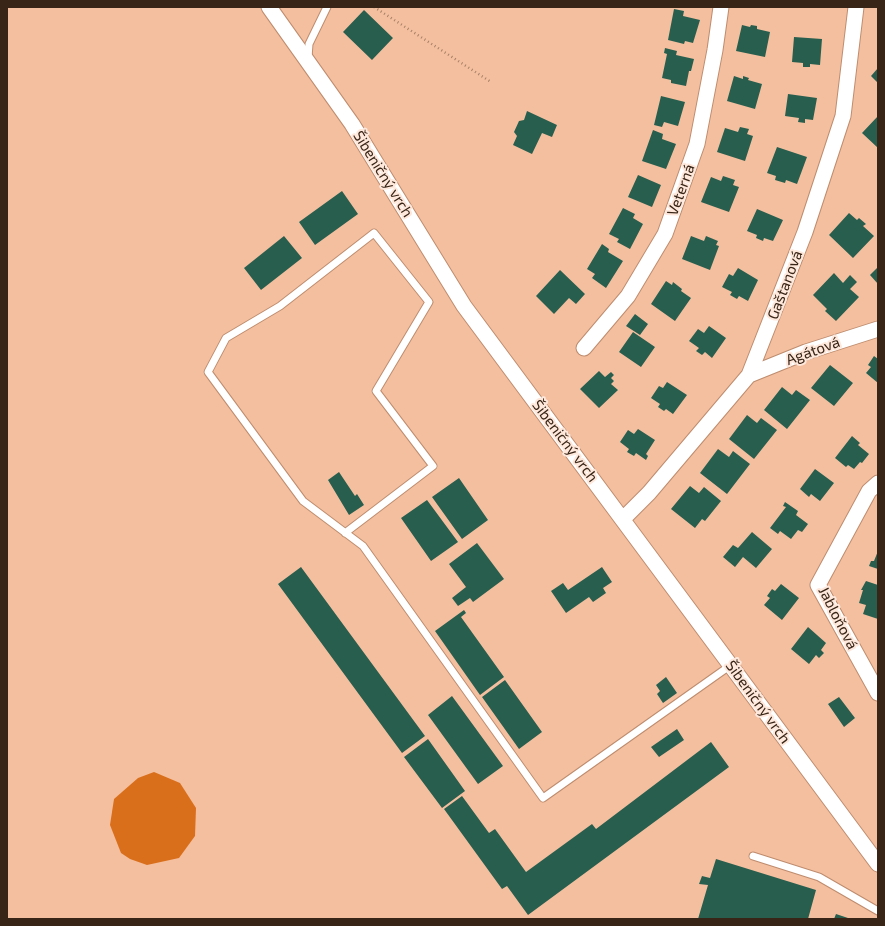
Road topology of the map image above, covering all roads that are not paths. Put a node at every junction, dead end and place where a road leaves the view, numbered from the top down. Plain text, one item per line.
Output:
1 (269, 7) edge
2 (327, 7) edge
3 (721, 7) edge
4 (856, 7) edge
5 (308, 59) junction
6 (878, 329) edge
7 (584, 348) dead end
8 (749, 375) junction
9 (878, 483) edge
10 (623, 518) junction
11 (345, 533) junction
12 (731, 665) junction
13 (878, 693) edge
14 (753, 856) dead end
15 (878, 864) edge
16 (878, 911) edge

1 - 5 street, Šibeničný vrch
2 - 5 lane
3 - 7 street, Veterná
4 - 8 street, Gaštanová
5 - 10 street, Šibeničný vrch
6 - 8 street, Agátová
8 - 10 street, Gaštanová
9 - 13 street, Jabloňová
10 - 12 street, Šibeničný vrch
11 - 11 lane
11 - 12 lane
12 - 15 street, Šibeničný vrch
14 - 16 lane

